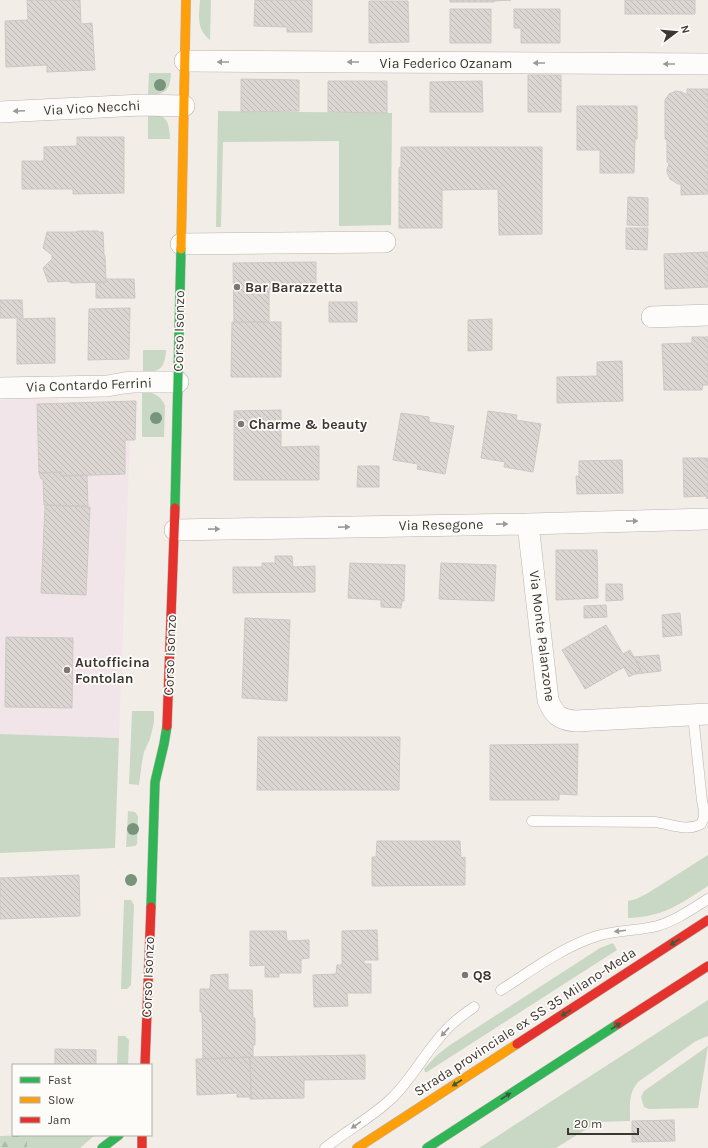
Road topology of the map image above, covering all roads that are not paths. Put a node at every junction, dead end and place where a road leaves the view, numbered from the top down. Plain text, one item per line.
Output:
1 (186, 0) edge
2 (185, 62) junction
3 (708, 64) edge
4 (184, 106) junction
5 (0, 112) edge
6 (384, 242) dead end
7 (181, 244) junction
8 (708, 315) edge
9 (652, 317) dead end
10 (178, 382) junction
11 (0, 388) edge
12 (708, 519) edge
13 (528, 524) junction
14 (175, 530) junction
15 (701, 714) edge
16 (532, 821) dead end
17 (708, 899) edge
18 (708, 920) edge
19 (708, 966) edge
20 (501, 990) dead end
21 (474, 1007) dead end
22 (145, 1064) edge
23 (118, 1136) edge
24 (142, 1136) edge
25 (102, 1148) edge
26 (142, 1148) edge
27 (325, 1148) edge
28 (357, 1148) edge
29 (427, 1148) edge

1 - 2 main road, Corso Isonzo
3 -> 2 street, Via Federico Ozanam
2 - 4 main road, Corso Isonzo
4 -> 5 street, Via Vico Necchi
4 - 7 main road, Corso Isonzo
6 - 7 street
7 - 10 main road, Corso Isonzo
8 - 9 street
10 - 11 street, Via Contardo Ferrini
10 - 14 main road, Corso Isonzo
13 -> 12 street, Via Resegone
14 -> 13 street, Via Resegone
13 - 15 street, Via Monte Palanzone
14 - 22 main road, Corso Isonzo
15 - 16 lane
17 -> 20 lane
18 -> 28 main road, Strada provinciale ex SS 35 Milano-Meda
29 -> 19 main road
21 -> 27 lane
23 - 25 main road
24 - 26 main road

